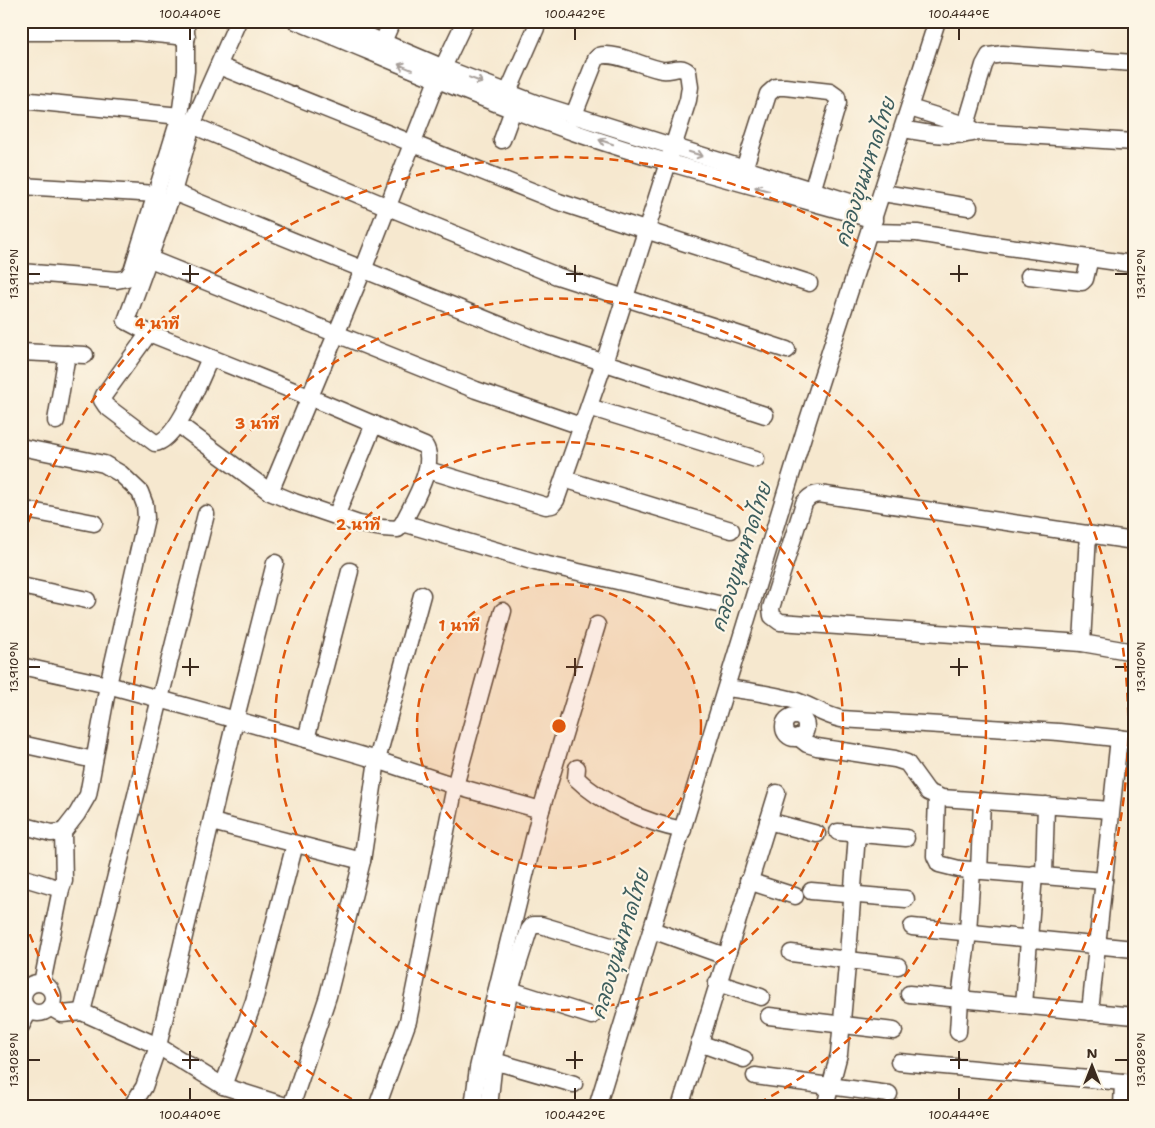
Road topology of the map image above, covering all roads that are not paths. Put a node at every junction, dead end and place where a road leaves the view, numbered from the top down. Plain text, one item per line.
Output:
1 (238, 21) edge
2 (296, 21) edge
3 (334, 21) edge
4 (392, 21) edge
5 (465, 21) edge
6 (937, 21) edge
7 (536, 28) dead end
8 (186, 29) edge
9 (21, 32) edge
10 (352, 37) junction
11 (383, 42) junction
12 (1134, 63) edge
13 (219, 66) junction
14 (441, 74) junction
15 (508, 92) junction
16 (21, 100) edge
17 (910, 108) junction
18 (513, 110) junction
19 (574, 117) junction
20 (186, 120) junction
21 (904, 129) junction
22 (968, 131) junction
23 (502, 140) dead end
24 (1134, 142) edge
25 (412, 144) junction
26 (670, 154) junction
27 (744, 169) junction
28 (21, 186) edge
29 (165, 193) junction
30 (883, 193) junction
31 (811, 195) junction
32 (388, 207) junction
33 (969, 207) dead end
34 (871, 218) junction
35 (646, 230) junction
36 (1090, 258) junction
37 (150, 259) junction
38 (1132, 264) dead end
39 (363, 270) junction
40 (21, 272) edge
41 (1029, 276) dead end
42 (809, 283) dead end
43 (625, 297) junction
44 (149, 333) junction
45 (336, 333) junction
46 (787, 350) dead end
47 (21, 352) edge
48 (67, 354) junction
49 (85, 355) dead end
50 (210, 358) junction
51 (604, 363) junction
52 (309, 397) junction
53 (589, 407) junction
54 (765, 415) dead end
55 (56, 421) dead end
56 (178, 424) junction
57 (374, 424) junction
58 (581, 426) junction
59 (21, 447) edge
60 (756, 460) dead end
61 (428, 470) junction
62 (564, 479) junction
63 (270, 492) junction
64 (21, 509) edge
65 (206, 514) dead end
66 (336, 516) junction
67 (94, 523) dead end
68 (404, 523) junction
69 (731, 530) dead end
70 (1088, 534) junction
71 (1134, 541) edge
72 (275, 563) dead end
73 (350, 571) dead end
74 (21, 586) edge
75 (422, 595) dead end
76 (87, 600) dead end
77 (722, 605) dead end
78 (503, 612) dead end
79 (597, 626) dead end
80 (1082, 642) junction
81 (1134, 652) edge
82 (21, 666) edge
83 (108, 685) junction
84 (727, 688) junction
85 (161, 701) junction
86 (795, 709) junction
87 (235, 721) junction
88 (306, 739) junction
89 (1127, 739) edge
90 (21, 744) edge
91 (94, 760) junction
92 (377, 760) junction
93 (577, 768) dead end
94 (455, 786) junction
95 (777, 793) dead end
96 (937, 796) junction
97 (982, 801) junction
98 (1046, 805) junction
99 (541, 810) junction
100 (1112, 810) junction
101 (768, 821) junction
102 (212, 822) junction
103 (21, 825) edge
104 (679, 829) junction
105 (63, 832) junction
106 (838, 832) dead end
107 (817, 834) dead end
108 (857, 834) junction
109 (906, 838) dead end
110 (295, 844) junction
111 (362, 861) junction
112 (975, 870) junction
113 (1039, 874) junction
114 (21, 877) edge
115 (1104, 881) junction
116 (748, 882) junction
117 (61, 889) junction
118 (853, 895) junction
119 (906, 899) dead end
120 (912, 927) dead end
121 (652, 930) junction
122 (968, 932) junction
123 (1028, 938) junction
124 (1098, 946) junction
125 (614, 947) dead end
126 (1134, 949) edge
127 (791, 953) dead end
128 (725, 956) junction
129 (848, 960) junction
130 (898, 966) dead end
131 (42, 983) junction
132 (717, 983) junction
133 (23, 988) edge
134 (510, 990) junction
135 (909, 994) dead end
136 (761, 997) dead end
137 (960, 999) junction
138 (1024, 1005) junction
139 (50, 1007) junction
140 (29, 1011) junction
141 (82, 1012) junction
142 (1090, 1012) junction
143 (592, 1016) dead end
144 (769, 1016) dead end
145 (1134, 1016) edge
146 (842, 1025) junction
147 (21, 1026) edge
148 (894, 1031) dead end
149 (958, 1032) dead end
150 (699, 1043) junction
151 (158, 1046) junction
152 (744, 1059) dead end
153 (494, 1061) junction
154 (899, 1062) dead end
155 (755, 1076) dead end
156 (1128, 1082) edge
157 (574, 1084) dead end
158 (831, 1085) junction
159 (223, 1086) junction
160 (889, 1094) dead end
161 (131, 1107) edge
162 (290, 1107) edge
163 (377, 1107) edge
164 (473, 1107) edge
165 (489, 1107) edge
166 (597, 1107) edge
167 (689, 1107) edge
168 (825, 1107) edge
169 (1122, 1107) edge

1 - 13 street
2 - 10 street
3 - 10 street
4 - 11 street
5 - 14 street
6 - 17 street
7 - 15 street
8 - 9 street
8 - 20 street
10 - 11 street
14 -> 10 street
11 - 14 street
12 - 22 street
13 - 20 street
13 - 25 street
14 -> 15 street
14 - 18 street
14 - 25 street
15 - 19 street
16 - 20 street
17 - 21 street
17 - 22 street
18 - 23 street
26 -> 18 street
19 - 26 street
19 - 26 street
20 - 29 street
20 - 32 street
21 - 22 street
21 - 30 street
22 - 24 street
25 - 32 street
25 - 35 street
26 -> 27 street
31 -> 26 street
26 - 35 street
27 - 31 street
27 - 31 street
28 - 29 street
29 - 37 street
29 - 39 street
29 - 40 street
30 - 33 street
30 - 34 street
31 - 34 street
32 - 39 street
32 - 43 street
34 - 36 street
34 - 84 street
35 - 42 street
35 - 43 street
36 - 38 street
36 - 41 street
37 - 44 street
37 - 45 street
39 - 45 street
39 - 51 street
43 - 46 street
43 - 51 street
44 - 50 street
44 - 56 street
45 - 52 street
45 - 58 street
47 - 48 street
48 - 49 street
48 - 55 street
50 - 52 street
50 - 56 street
51 - 53 street
51 - 54 street
52 - 57 street
52 - 63 street
53 - 58 street
53 - 60 street
56 - 63 street
57 - 61 street
57 - 66 street
58 - 62 street
59 - 83 street
61 - 62 street
61 - 68 street
62 - 69 street
63 - 66 street
64 - 67 street
65 - 85 street
66 - 68 street
68 - 77 street
70 - 71 street
70 - 80 street
70 - 80 street
72 - 87 street
73 - 88 street
74 - 76 street
75 - 92 street
78 - 94 street
79 - 99 street
80 - 81 street
82 - 83 street
83 - 85 street
83 - 91 street
84 - 86 street
84 - 104 street
85 - 87 street
85 - 141 street
86 - 89 street
86 - 96 street
87 - 88 street
87 - 102 street
88 - 92 street
89 - 100 street
90 - 91 street
91 - 105 street
92 - 94 street
92 - 111 street
93 - 104 street
94 - 99 street
94 - 163 street
95 - 101 street
96 - 97 street
96 - 112 street
97 - 98 street
97 - 112 street
98 - 100 street
98 - 113 street
99 - 164 street
100 - 115 street
101 - 107 street
101 - 116 street
102 - 110 street
102 - 151 street
103 - 105 street
104 - 121 street
105 - 117 street
106 - 108 street
108 - 109 street
108 - 118 street
110 - 111 street
110 - 159 street
111 - 162 street
112 - 113 street
112 - 122 street
113 - 115 street
113 - 123 street
114 - 117 street
115 - 124 street
116 - 118 street
116 - 128 street
117 - 131 street
118 - 119 street
118 - 129 street
120 - 122 street
121 - 128 street
121 - 166 street
122 - 123 street
122 - 137 street
123 - 124 street
123 - 138 street
124 - 126 street
124 - 142 street
125 - 134 street
127 - 129 street
128 - 132 street
129 - 130 street
129 - 146 street
131 - 133 street
131 - 139 street
132 - 136 street
132 - 150 street
133 - 140 street
134 - 143 street
134 - 153 street
135 - 137 street
137 - 138 street
137 - 149 street
138 - 142 street
139 - 140 street
139 - 141 street
140 - 147 street
141 - 151 street
142 - 145 street
144 - 146 street
146 - 148 street
146 - 158 street
150 - 152 street
150 - 167 street
151 - 159 street
151 - 161 street
153 - 157 street
153 - 165 street
154 - 156 street
155 - 158 street
156 - 169 street
158 - 160 street
158 - 168 street
159 - 162 street

